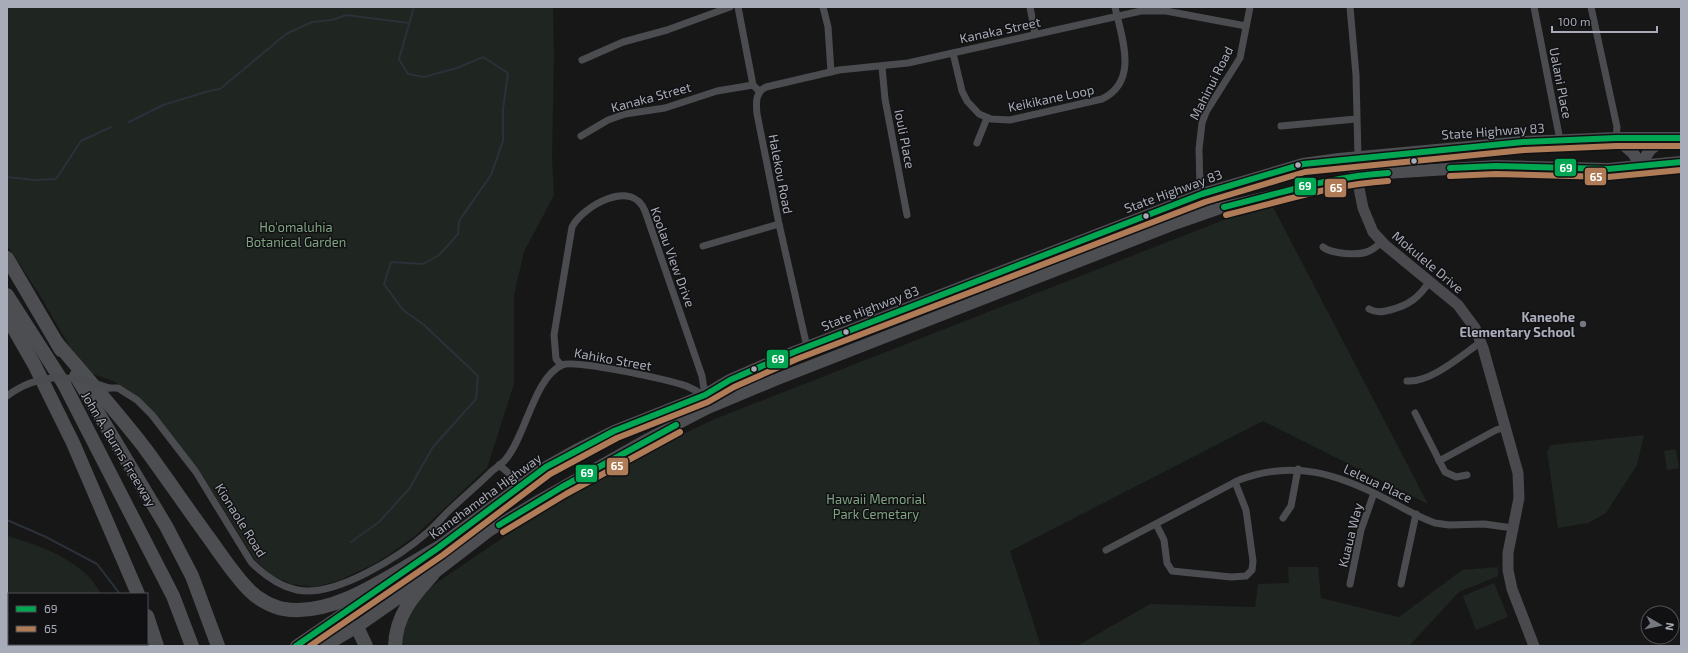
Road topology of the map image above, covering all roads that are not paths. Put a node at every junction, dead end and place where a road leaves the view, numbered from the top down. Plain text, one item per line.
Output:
1 (730, 7) edge
2 (738, 7) edge
3 (823, 7) edge
4 (1030, 7) edge
5 (1116, 7) edge
6 (1250, 7) edge
7 (1350, 7) edge
8 (1534, 7) edge
9 (1591, 7) edge
10 (1117, 16) junction
11 (1246, 26) junction
12 (1036, 34) junction
13 (953, 53) junction
14 (582, 60) dead end
15 (882, 67) junction
16 (831, 72) junction
17 (753, 86) junction
18 (760, 91) junction
19 (987, 118) junction
20 (1356, 119) junction
21 (1281, 126) dead end
22 (582, 136) dead end
23 (1616, 138) junction
24 (1680, 139) edge
25 (1560, 140) junction
26 (977, 143) dead end
27 (1653, 146) junction
28 (1358, 158) junction
29 (1681, 162) edge
30 (1662, 165) junction
31 (1642, 167) junction
32 (1358, 177) junction
33 (1202, 194) junction
34 (907, 215) dead end
35 (1203, 215) junction
36 (779, 224) junction
37 (1382, 242) junction
38 (703, 246) dead end
39 (1323, 247) dead end
40 (7, 258) edge
41 (1430, 281) junction
42 (7, 295) edge
43 (938, 296) junction
44 (7, 309) edge
45 (1369, 309) dead end
46 (944, 314) junction
47 (1481, 342) junction
48 (57, 343) junction
49 (807, 347) junction
50 (561, 365) junction
51 (814, 366) junction
52 (1407, 381) dead end
53 (705, 395) junction
54 (7, 396) edge
55 (708, 408) junction
56 (1415, 413) dead end
57 (1506, 427) junction
58 (1439, 461) junction
59 (499, 465) junction
60 (1298, 470) junction
61 (1467, 475) dead end
62 (1235, 482) junction
63 (523, 485) junction
64 (1374, 492) junction
65 (533, 504) junction
66 (1416, 514) junction
67 (1283, 518) dead end
68 (1156, 524) junction
69 (1513, 528) junction
70 (438, 548) junction
71 (1106, 550) dead end
72 (433, 574) junction
73 (1350, 584) dead end
74 (1401, 584) dead end
75 (138, 593) edge
76 (343, 615) junction
77 (149, 621) edge
78 (357, 627) junction
79 (156, 646) edge
80 (192, 646) edge
81 (218, 646) edge
82 (296, 646) edge
83 (325, 646) edge
84 (366, 646) edge
85 (394, 646) edge
86 (1534, 646) edge

1 - 14 street
2 - 17 street
3 - 16 street
4 - 12 street
5 - 10 street, Keikikane Loop
6 - 11 street, Mahinui Road
7 - 20 street, Mokulele Drive
8 - 25 street, Ualani Place
9 - 23 street
10 - 11 street, Kanaka Street
10 - 12 street, Kanaka Street
10 - 19 street, Keikikane Loop
11 - 33 street, Mahinui Road
12 - 13 street, Kanaka Street
13 - 15 street, Kanaka Street
13 - 19 street
15 - 16 street, Kanaka Street
15 - 34 street, Iouli Place
16 - 18 street, Kanaka Street
17 - 18 street
17 - 22 street, Kanaka Street
18 - 36 street, Halekou Road
19 - 26 street
20 - 21 street
20 - 28 street, Mokulele Drive
23 - 24 main road, State Highway 83
23 - 25 main road, State Highway 83
23 - 31 main road
24 - 27 main road
25 - 28 main road, State Highway 83
27 - 30 main road
27 - 31 main road
28 - 32 street, Mokulele Drive
28 - 33 main road, State Highway 83
29 - 30 main road
30 - 31 main road
31 - 32 main road
32 - 35 main road
32 - 37 street, Mokulele Drive
33 - 35 main road
33 - 43 main road, State Highway 83
35 - 46 main road
36 - 38 street
36 - 49 street, Halekou Road
37 - 39 street
37 - 41 street, Mokulele Drive
40 - 48 highway, John A. Burns Freeway
41 - 45 street
41 - 47 street, Mokulele Drive
42 - 80 highway, John A. Burns Freeway
43 - 46 main road
43 - 49 main road, State Highway 83
44 - 75 highway
46 - 51 main road
47 - 52 street
47 - 57 street, Mokulele Drive
48 - 70 highway
48 - 81 highway, John A. Burns Freeway
49 - 51 main road
49 - 53 main road, State Highway 83
50 - 53 street, Kahiko Street
50 - 53 street, Koolau View Drive
50 - 59 street, Kahiko Street
51 - 55 main road
53 - 55 main road
53 - 63 main road, Kamehameha Highway
54 - 59 street, Kionaole Road, bridge
55 - 65 main road
56 - 58 street
57 - 58 street
57 - 69 street, Mokulele Drive
58 - 61 street
59 - 63 street
60 - 62 street, Leleua Place
60 - 64 street, Leleua Place
60 - 67 street
62 - 68 street, Leleua Place
62 - 68 street
63 - 65 main road
63 - 70 main road, Kamehameha Highway
64 - 66 street, Leleua Place
64 - 73 street, Kuaua Way
65 - 72 main road
66 - 69 street, Leleua Place
66 - 74 street
68 - 71 street, Leleua Place
69 - 86 street, Mokulele Drive
70 - 76 main road, Kamehameha Highway
72 - 78 main road
72 - 85 highway
76 - 78 main road
76 - 82 main road, Kamehameha Highway
77 - 79 highway
78 - 83 main road
78 - 84 highway

